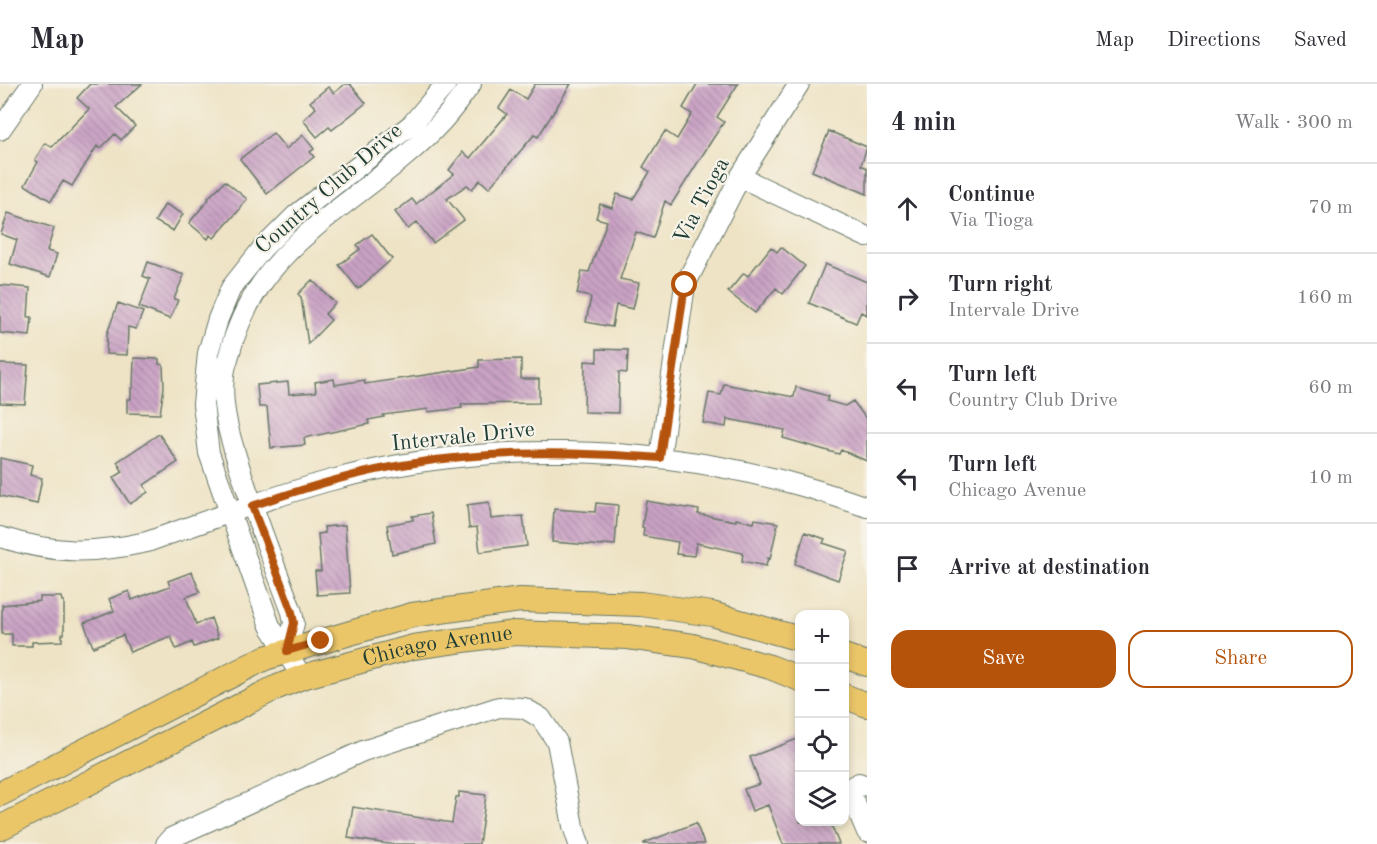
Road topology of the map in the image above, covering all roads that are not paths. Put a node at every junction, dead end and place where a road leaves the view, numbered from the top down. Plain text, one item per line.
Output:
1 (446, 84) edge
2 (471, 84) edge
3 (799, 84) edge
4 (22, 87) edge
5 (0, 130) edge
6 (740, 177) junction
7 (867, 237) edge
8 (660, 458) junction
9 (252, 506) junction
10 (867, 507) edge
11 (229, 513) junction
12 (0, 537) edge
13 (795, 638) edge
14 (287, 651) junction
15 (849, 658) edge
16 (867, 664) edge
17 (302, 677) junction
18 (795, 677) edge
19 (849, 698) edge
20 (867, 705) edge
21 (867, 786) edge
22 (0, 794) edge
23 (0, 828) edge
24 (867, 832) edge
25 (166, 844) edge
26 (579, 844) edge

1 - 11 street, Country Club Drive
2 - 9 street, Country Club Drive
3 - 6 street, Via Tioga
4 - 5 street
6 - 7 street
6 - 8 street, Via Tioga
8 - 9 street, Intervale Drive
8 - 10 street, Intervale Drive
9 - 11 street, Intervale Drive
9 - 14 street, Country Club Drive
11 - 12 street, Intervale Drive
11 - 14 street, Country Club Drive
13 - 14 main road, Chicago Avenue
14 - 17 street, Country Club Drive
14 - 22 main road, Chicago Avenue
15 - 16 main road
17 - 18 main road, Chicago Avenue
17 - 23 main road, Chicago Avenue
19 - 20 main road
21 - 24 street
25 - 26 street

